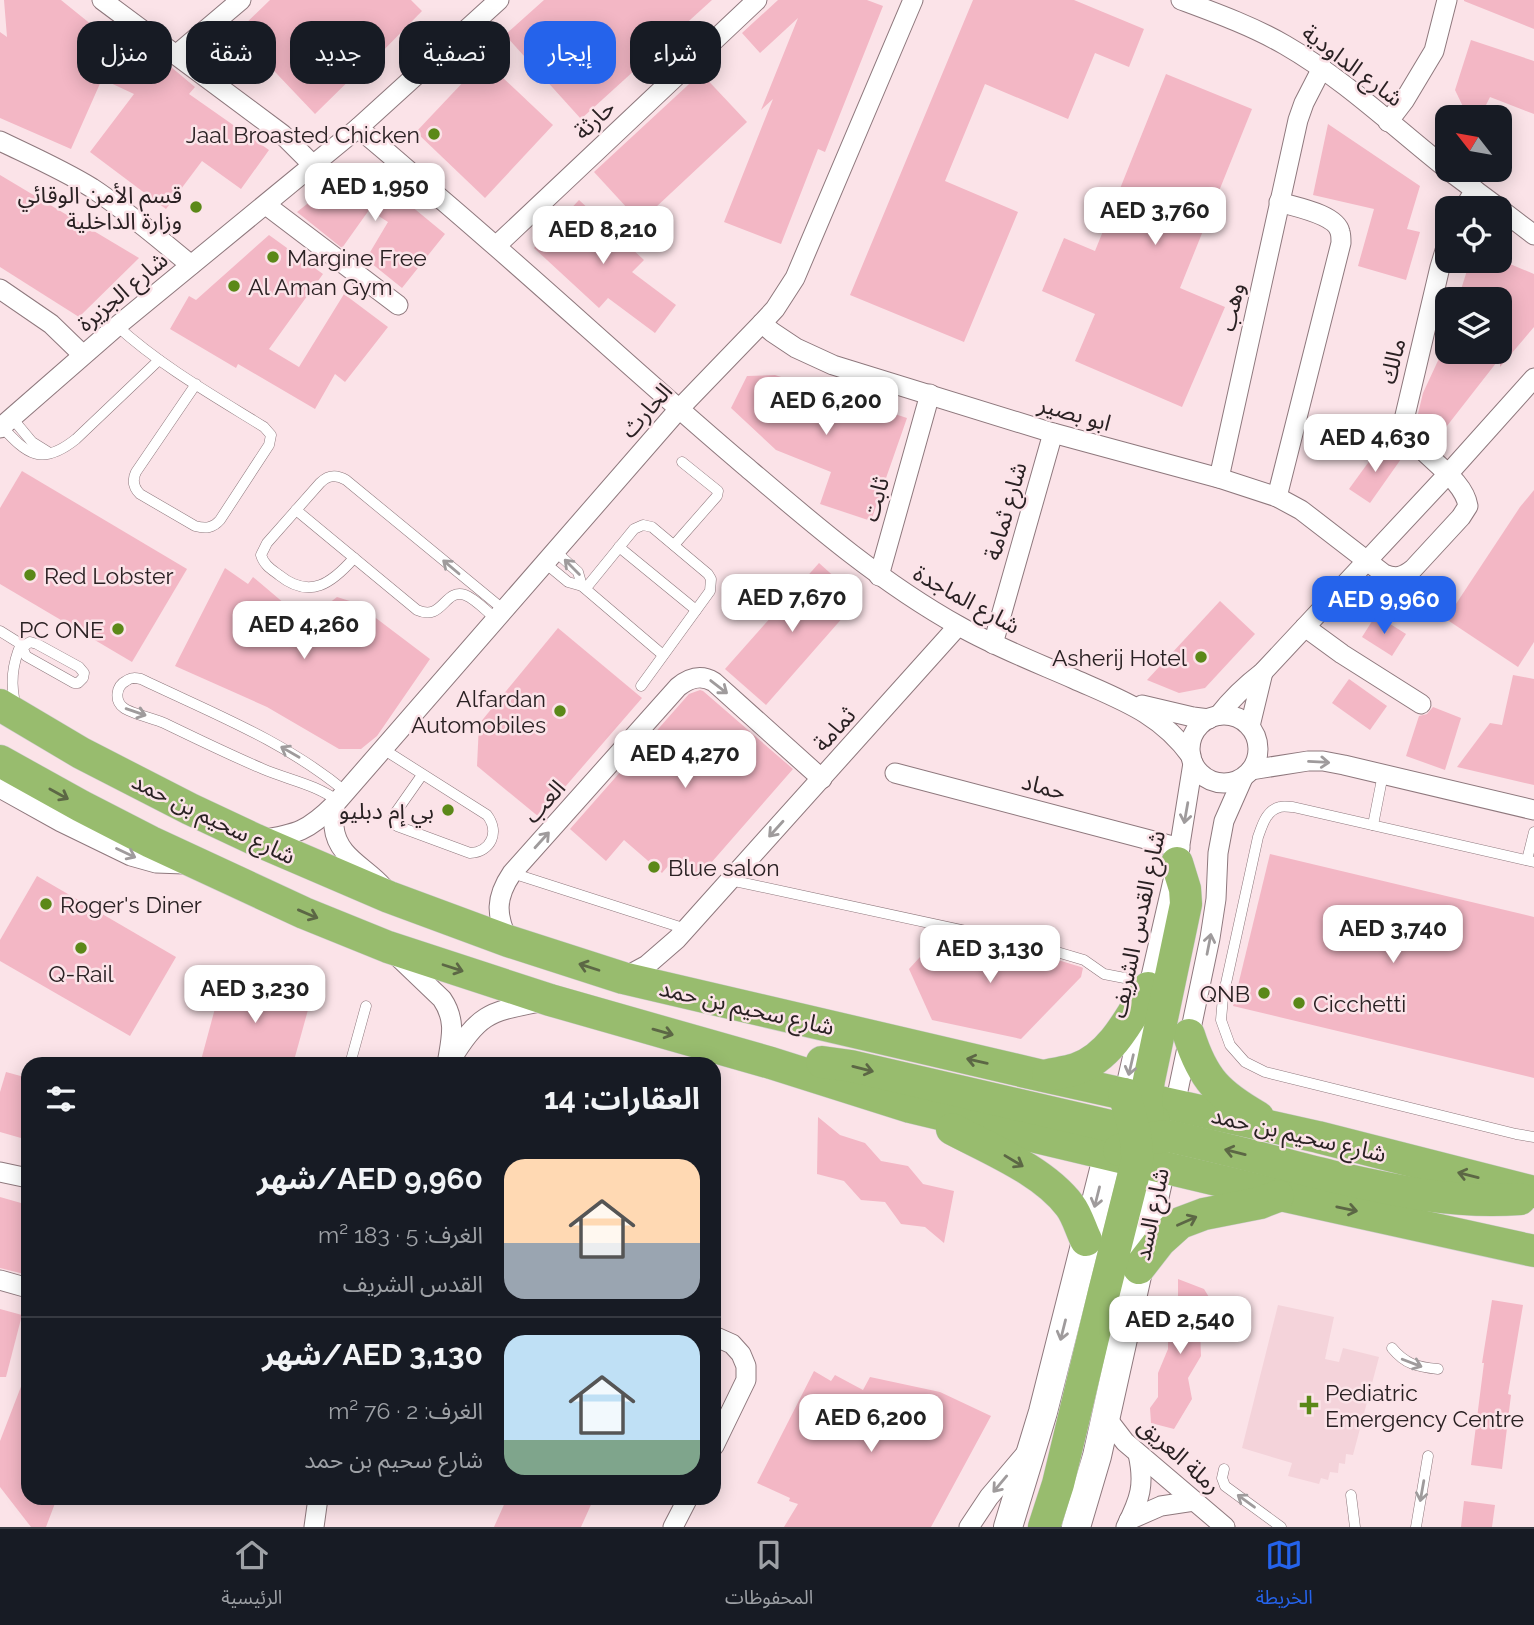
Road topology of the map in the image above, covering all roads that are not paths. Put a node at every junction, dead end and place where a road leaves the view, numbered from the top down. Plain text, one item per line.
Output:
1 (102, 0) edge
2 (241, 0) edge
3 (499, 0) edge
4 (757, 0) edge
5 (914, 0) edge
6 (1181, 0) edge
7 (1447, 0) edge
8 (176, 55) junction
9 (1322, 68) junction
10 (1388, 122) junction
11 (358, 128) junction
12 (0, 141) edge
13 (1435, 159) edge
14 (313, 165) junction
15 (1465, 182) edge
16 (1475, 190) junction
17 (1471, 196) edge
18 (1483, 196) edge
19 (1279, 202) junction
20 (266, 205) junction
21 (1512, 219) edge
22 (1534, 235) edge
23 (496, 246) junction
24 (191, 265) junction
25 (1439, 273) edge
26 (0, 289) edge
27 (398, 305) dead end
28 (762, 323) junction
29 (117, 326) junction
30 (83, 355) junction
31 (159, 360) junction
32 (1534, 378) edge
33 (196, 384) junction
34 (930, 394) junction
35 (679, 409) junction
36 (4, 424) edge
37 (1053, 433) junction
38 (682, 462) dead end
39 (1448, 474) junction
40 (1219, 478) junction
41 (1277, 497) junction
42 (296, 510) junction
43 (674, 545) junction
44 (619, 547) junction
45 (550, 557) junction
46 (354, 558) junction
47 (1367, 561) junction
48 (879, 576) junction
49 (584, 587) junction
50 (696, 610) junction
51 (500, 615) junction
52 (958, 626) junction
53 (1305, 627) junction
54 (0, 631) edge
55 (993, 644) junction
56 (23, 645) junction
57 (663, 655) junction
58 (1263, 672) junction
59 (641, 686) dead end
60 (1124, 701) junction
61 (1422, 704) dead end
62 (10, 711) edge
63 (1214, 717) junction
64 (1250, 726) junction
65 (383, 749) junction
66 (1192, 760) junction
67 (0, 761) edge
68 (895, 773) dead end
69 (1247, 774) junction
70 (1383, 774) junction
71 (422, 775) junction
72 (822, 779) junction
73 (0, 788) edge
74 (339, 799) junction
75 (1534, 810) edge
76 (1373, 825) junction
77 (1534, 832) edge
78 (256, 840) junction
79 (1178, 855) junction
80 (1531, 861) edge
81 (195, 863) junction
82 (512, 873) junction
83 (730, 880) junction
84 (389, 897) junction
85 (686, 929) junction
86 (508, 942) junction
87 (388, 947) junction
88 (623, 978) junction
89 (1148, 985) junction
90 (550, 1000) junction
91 (366, 1006) dead end
92 (1189, 1035) junction
93 (352, 1057) edge
94 (449, 1057) edge
95 (453, 1057) edge
96 (771, 1063) junction
97 (1043, 1076) junction
98 (910, 1107) junction
99 (1277, 1128) junction
100 (1142, 1131) junction
101 (1534, 1137) edge
102 (0, 1172) edge
103 (21, 1176) edge
104 (1534, 1194) edge
105 (1280, 1195) junction
106 (1534, 1231) edge
107 (1086, 1240) junction
108 (1519, 1248) edge
109 (1139, 1268) junction
110 (0, 1280) edge
111 (21, 1286) edge
112 (721, 1339) edge
113 (1392, 1348) dead end
114 (1438, 1369) dead end
115 (1104, 1424) junction
116 (721, 1432) edge
117 (1069, 1432) junction
118 (1034, 1443) junction
119 (1138, 1454) junction
120 (1428, 1456) dead end
121 (1224, 1469) dead end
122 (1351, 1495) dead end
123 (1194, 1501) junction
124 (317, 1505) edge
125 (684, 1505) edge
126 (1127, 1523) edge
127 (314, 1527) edge
128 (673, 1527) edge
129 (969, 1527) edge
130 (1008, 1527) edge
131 (1044, 1527) edge
132 (1076, 1527) edge
133 (1225, 1527) edge
134 (1281, 1527) edge
135 (1355, 1527) edge
136 (1416, 1527) edge

1 - 8 street
2 - 8 street
3 - 11 street, شارع الجزيرة
4 - 23 street, حارثة
5 - 28 street, الحارث
6 - 9 street, شارع الداودية
7 - 10 street
8 - 14 street
9 - 10 street, شارع الداودية
9 - 19 street, وهب
10 - 13 street, شارع الداودية
11 - 14 street, شارع الجزيرة
11 - 23 street, شارع الماجدة
12 - 24 street
14 - 20 street, شارع الجزيرة
15 - 16 street, شارع الداودية
16 - 17 street
16 - 18 street, شارع الداودية
19 - 40 street, وهب
19 - 41 street
20 - 24 street, شارع الجزيرة
20 - 27 street
21 - 22 street, شارع الداودية
23 - 35 street, شارع الماجدة
24 - 29 street, شارع الجزيرة
25 - 39 street, مالك
26 - 30 street
28 - 34 street, ابو بصير
28 - 35 street, الحارث
29 - 30 street, شارع الجزيرة
29 - 31 lane
30 - 36 street, شارع الجزيرة
31 - 33 lane
31 - 36 lane
32 - 39 street
33 - 33 lane
34 - 37 street, ابو بصير
34 - 48 street, ثابت
35 - 45 street, الحارث
35 - 48 street, شارع الماجدة
37 - 40 street, ابو بصير
37 - 55 street, شارع ثمامة
38 - 43 lane
39 - 47 street
39 - 47 street, ابو بصير
40 - 41 street, ابو بصير
41 - 47 street, ابو بصير
42 - 46 lane
42 - 46 lane
51 -> 42 lane
43 - 44 lane
43 - 50 lane
44 - 49 lane
44 - 50 lane
45 - 49 lane
49 -> 45 lane
45 - 51 street, الحارث
46 - 51 lane
47 - 53 street
48 - 52 street, شارع الماجدة
49 - 57 lane
50 - 57 lane
51 - 65 street, الحارث
52 - 55 street, شارع الماجدة
52 - 72 street, ثمامة
53 - 58 street
53 - 61 street
54 - 56 lane
55 - 60 street, شارع الماجدة
56 - 56 lane
56 - 62 lane
57 - 59 lane
58 - 63 street
58 - 64 street
60 - 63 street, شارع الماجدة
60 - 66 street, شارع الماجدة
62 - 78 highway, شارع سحيم بن حمد
63 - 64 street
63 - 66 street
64 - 69 street
65 - 71 lane
65 - 74 street, الحارث
66 - 69 street
66 -> 79 street, شارع القدس الشريف
67 -> 81 highway, شارع سحيم بن حمد
68 - 79 street, حماد
69 -> 70 street
92 -> 69 street
70 - 75 street
70 - 76 lane
71 - 71 lane
82 -> 72 street, العب
72 -> 83 street, ثمامة
73 -> 81 street, شارع سحيم بن حمد
74 -> 74 lane
74 - 78 street, الحارث
74 - 84 street
76 - 80 lane
76 - 101 lane
77 - 80 lane
78 - 84 highway, شارع سحيم بن حمد
79 - 89 street, شارع القدس الشريف
79 - 100 highway
81 -> 87 highway, شارع سحيم بن حمد
82 - 85 lane
82 - 86 street, العب
83 - 85 street, ثمامة
83 - 89 lane
84 - 86 highway, شارع سحيم بن حمد
85 - 88 street, ثمامة
88 -> 86 highway, شارع سحيم بن حمد
87 -> 90 highway, شارع سحيم بن حمد
87 - 94 street
97 -> 88 highway, شارع سحيم بن حمد
89 - 97 highway
89 -> 100 street, شارع القدس الشريف
90 - 95 street
90 -> 96 highway, شارع سحيم بن حمد
91 - 93 lane
92 - 99 highway
92 - 100 street
96 - 98 highway, شارع سحيم بن حمد
96 -> 100 highway
97 - 100 highway, شارع سحيم بن حمد
98 - 100 highway, شارع سحيم بن حمد
98 -> 107 highway
99 - 100 highway, شارع سحيم بن حمد
104 -> 99 highway, شارع سحيم بن حمد
104 -> 100 highway
100 - 105 highway, شارع سحيم بن حمد
100 -> 107 main road
100 - 109 main road, شارع السد
100 - 117 highway
102 - 103 street
105 -> 108 highway, شارع سحيم بن حمد
109 -> 105 highway
106 - 108 highway
107 -> 118 main road
109 - 115 main road, شارع السد
110 - 111 street
112 - 116 street
113 -> 114 lane
115 - 117 street
115 - 119 street, رملة العريق
115 - 132 main road, شارع السد
117 - 131 highway
118 -> 129 street
118 - 130 main road
119 - 123 street, رملة العريق
119 - 126 street
120 -> 136 lane
134 -> 121 lane
122 - 135 lane
123 - 126 street
123 - 133 street, رملة العريق
124 - 127 street
125 - 128 street

